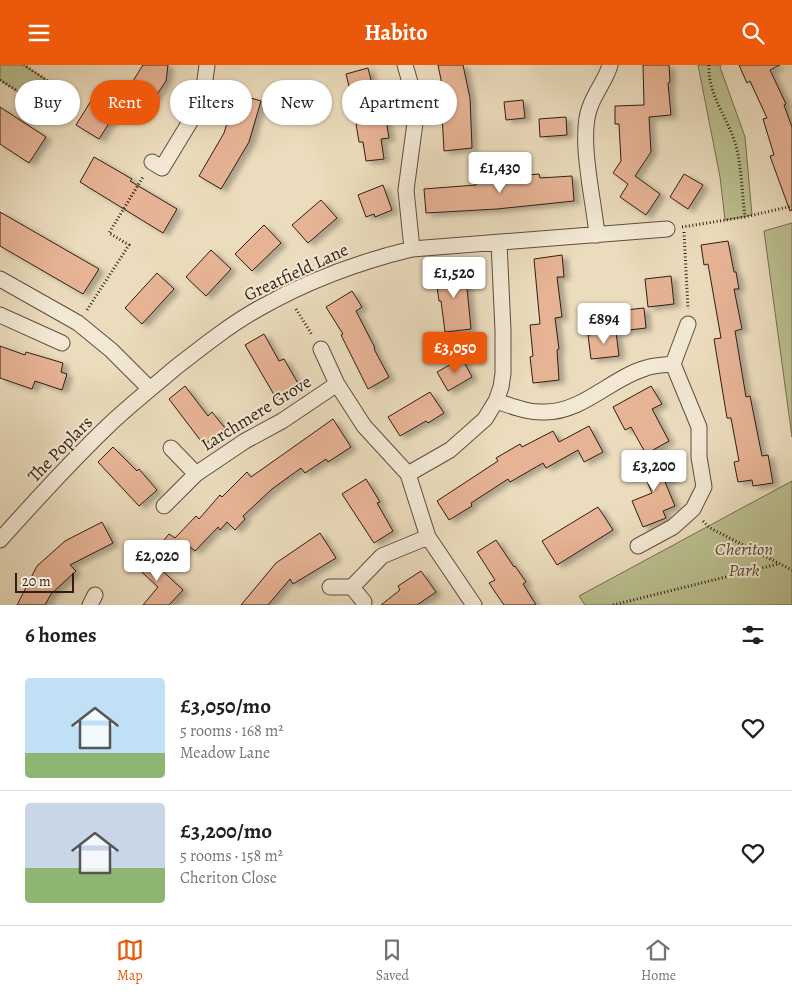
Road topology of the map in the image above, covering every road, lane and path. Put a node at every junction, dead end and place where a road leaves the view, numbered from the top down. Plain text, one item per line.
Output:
1 (24, 65) edge
2 (207, 65) edge
3 (405, 65) edge
4 (610, 65) edge
5 (709, 65) edge
6 (0, 80) edge
7 (152, 162) joint
8 (792, 206) edge
9 (745, 217) junction
10 (684, 227) junction
11 (667, 229) joint
12 (597, 235) junction
13 (499, 242) junction
14 (412, 249) junction
15 (0, 279) edge
16 (286, 293) junction
17 (0, 315) edge
18 (78, 323) junction
19 (688, 324) joint
20 (62, 343) dead end
21 (321, 349) joint
22 (673, 364) junction
23 (336, 384) junction
24 (150, 389) junction
25 (496, 401) junction
26 (170, 448) dead end
27 (196, 474) junction
28 (408, 474) junction
29 (164, 506) dead end
30 (693, 509) junction
31 (428, 537) junction
32 (0, 540) edge
33 (638, 546) dead end
34 (778, 564) junction
35 (792, 570) edge
36 (330, 587) dead end
37 (352, 587) junction
38 (364, 602) dead end
39 (474, 605) edge
40 (613, 605) edge

1 - 6 path
2 - 7 street
3 - 14 street
4 - 12 street
5 - 9 path
7 - 18 path
8 - 9 path
9 - 10 path
10 - 11 path
10 - 19 path
11 - 12 street, Greatfield Lane
12 - 13 street, Greatfield Lane
13 - 14 street, Greatfield Lane
13 - 25 street
14 - 16 street, Greatfield Lane
15 - 18 street
16 - 21 path
16 - 24 street, Greatfield Lane
17 - 20 street
18 - 24 street
19 - 22 street
21 - 23 street
22 - 25 street
22 - 30 street
23 - 27 street, Larchmere Grove
23 - 28 street
24 - 32 street, The Poplars
25 - 28 street
26 - 27 street, Larchmere Grove
27 - 29 street, Larchmere Grove
28 - 31 street
30 - 33 street
30 - 34 path
31 - 37 street
31 - 39 street
34 - 35 path
34 - 40 path
36 - 37 street
37 - 38 street

